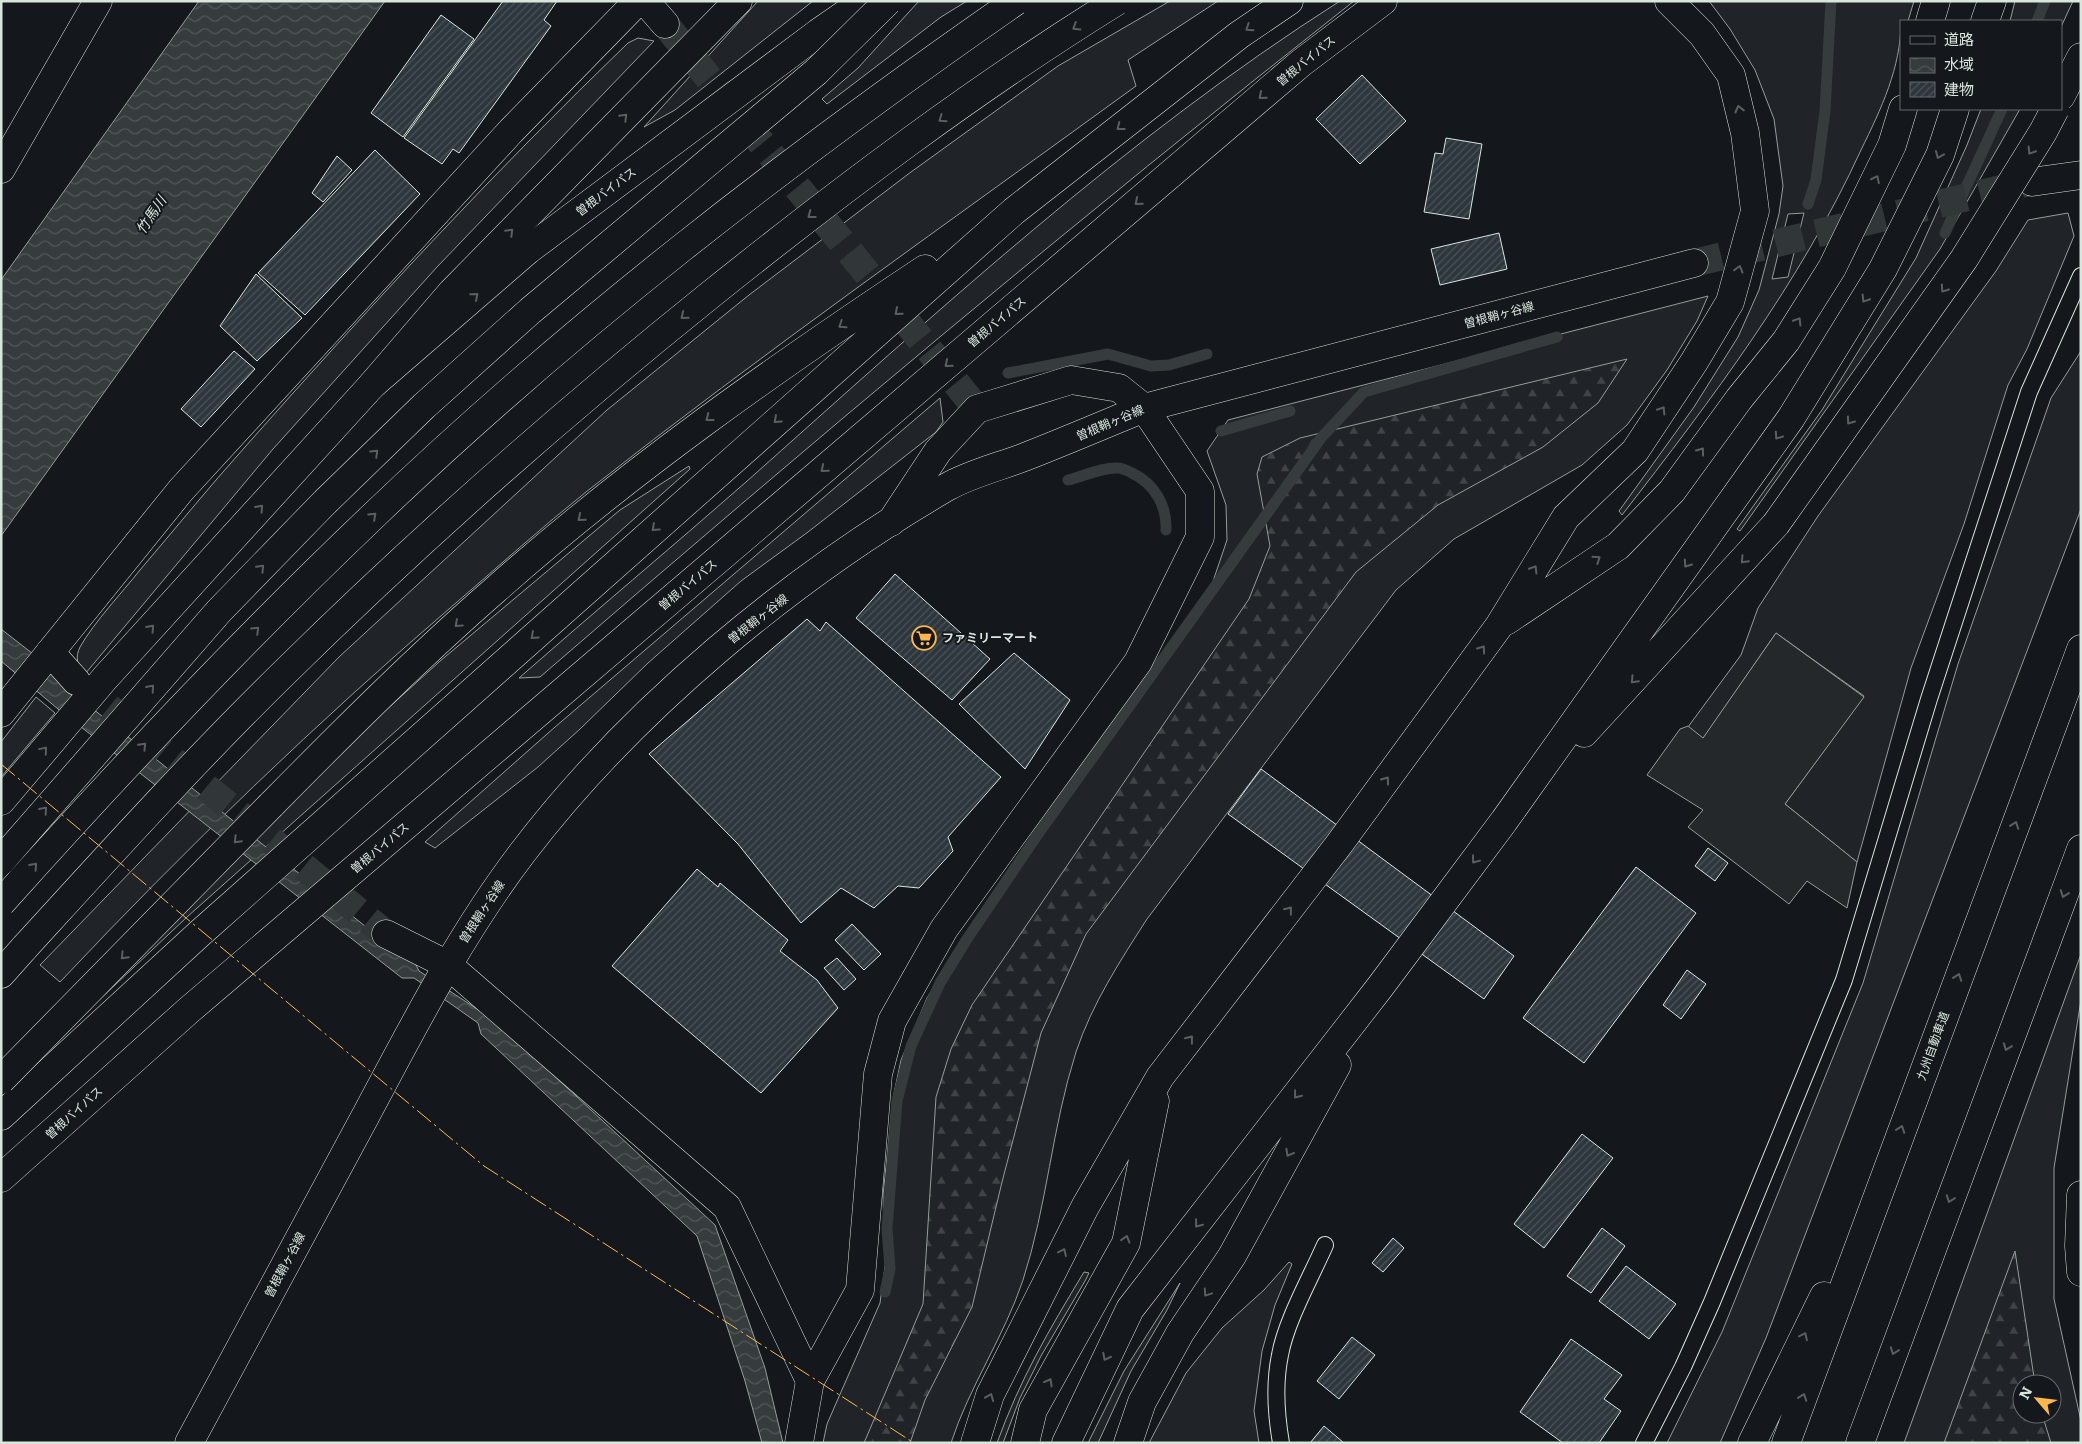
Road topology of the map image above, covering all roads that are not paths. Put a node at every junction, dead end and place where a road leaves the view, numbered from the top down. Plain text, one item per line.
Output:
1 (98, 1) edge
2 (638, 1) edge
3 (645, 1) edge
4 (738, 1) edge
5 (864, 1) edge
6 (888, 1) edge
7 (1016, 1) edge
8 (1118, 1) edge
9 (1290, 1) edge
10 (1383, 1) edge
11 (1669, 1) edge
12 (1936, 1) edge
13 (1992, 1) edge
14 (1930, 20) edge
15 (1985, 20) edge
16 (665, 24) tunnel mouth
17 (2081, 57) edge
18 (2062, 94) edge
19 (1904, 110) edge
20 (1955, 110) edge
21 (2054, 110) edge
22 (1, 169) edge
23 (2081, 175) edge
24 (2032, 182) tunnel mouth
25 (1014, 211) junction
26 (1694, 263) tunnel mouth
27 (2081, 276) edge
28 (372, 385) junction
29 (1144, 408) junction
30 (891, 522) junction
31 (1499, 626) junction
32 (2081, 649) edge
33 (50, 652) junction
34 (76, 681) tunnel mouth
35 (1, 713) edge
36 (1, 801) edge
37 (1504, 821) junction
38 (2081, 849) edge
39 (1, 861) edge
40 (1, 903) edge
41 (386, 934) tunnel mouth
42 (446, 970) junction
43 (1, 974) edge
44 (1380, 987) junction
45 (1160, 1078) junction
46 (1, 1080) edge
47 (1, 1116) edge
48 (1887, 1167) junction
49 (1, 1178) edge
50 (2081, 1195) edge
51 (1325, 1245) dead end
52 (2081, 1272) edge
53 (810, 1381) junction
54 (189, 1443) edge
55 (799, 1443) edge
56 (975, 1443) edge
57 (1025, 1443) edge
58 (1066, 1443) edge
59 (1128, 1443) edge
60 (1281, 1443) edge
61 (1644, 1443) edge
62 (1752, 1443) edge
63 (1786, 1443) edge
64 (1860, 1443) edge

1 - 22 main road
2 - 33 main road
3 - 16 main road
28 -> 4 main road
28 -> 5 main road, 曽根バイパス
39 -> 6 main road, bridge
40 -> 7 main road, bridge
8 -> 43 main road, bridge
9 -> 25 main road
10 -> 49 main road, 曽根バイパス
31 -> 11 main road
12 - 14 main road
13 - 15 main road
17 - 18 main road
31 -> 19 main road
20 -> 37 main road
21 -> 37 main road, bridge
23 - 24 main road
25 -> 46 main road, bridge
25 -> 47 main road
26 - 29 main road, 曽根鞘ヶ谷線
27 - 61 lane
36 -> 28 main road, 曽根バイパス
29 - 30 main road, 曽根鞘ヶ谷線
29 - 30 main road
29 - 53 main road
30 - 42 main road, 曽根鞘ヶ谷線
45 -> 31 main road
48 -> 32 main road, 九州自動車道
33 - 34 main road
33 - 35 main road
37 -> 44 main road
38 -> 64 main road
41 - 42 main road
42 - 53 main road
42 - 54 main road, 曽根鞘ヶ谷線
44 -> 58 main road
44 -> 59 main road
56 -> 45 main road
57 -> 45 main road
62 -> 48 main road
63 -> 48 main road, 九州自動車道
50 - 52 main road
51 - 60 lane
53 - 55 main road

